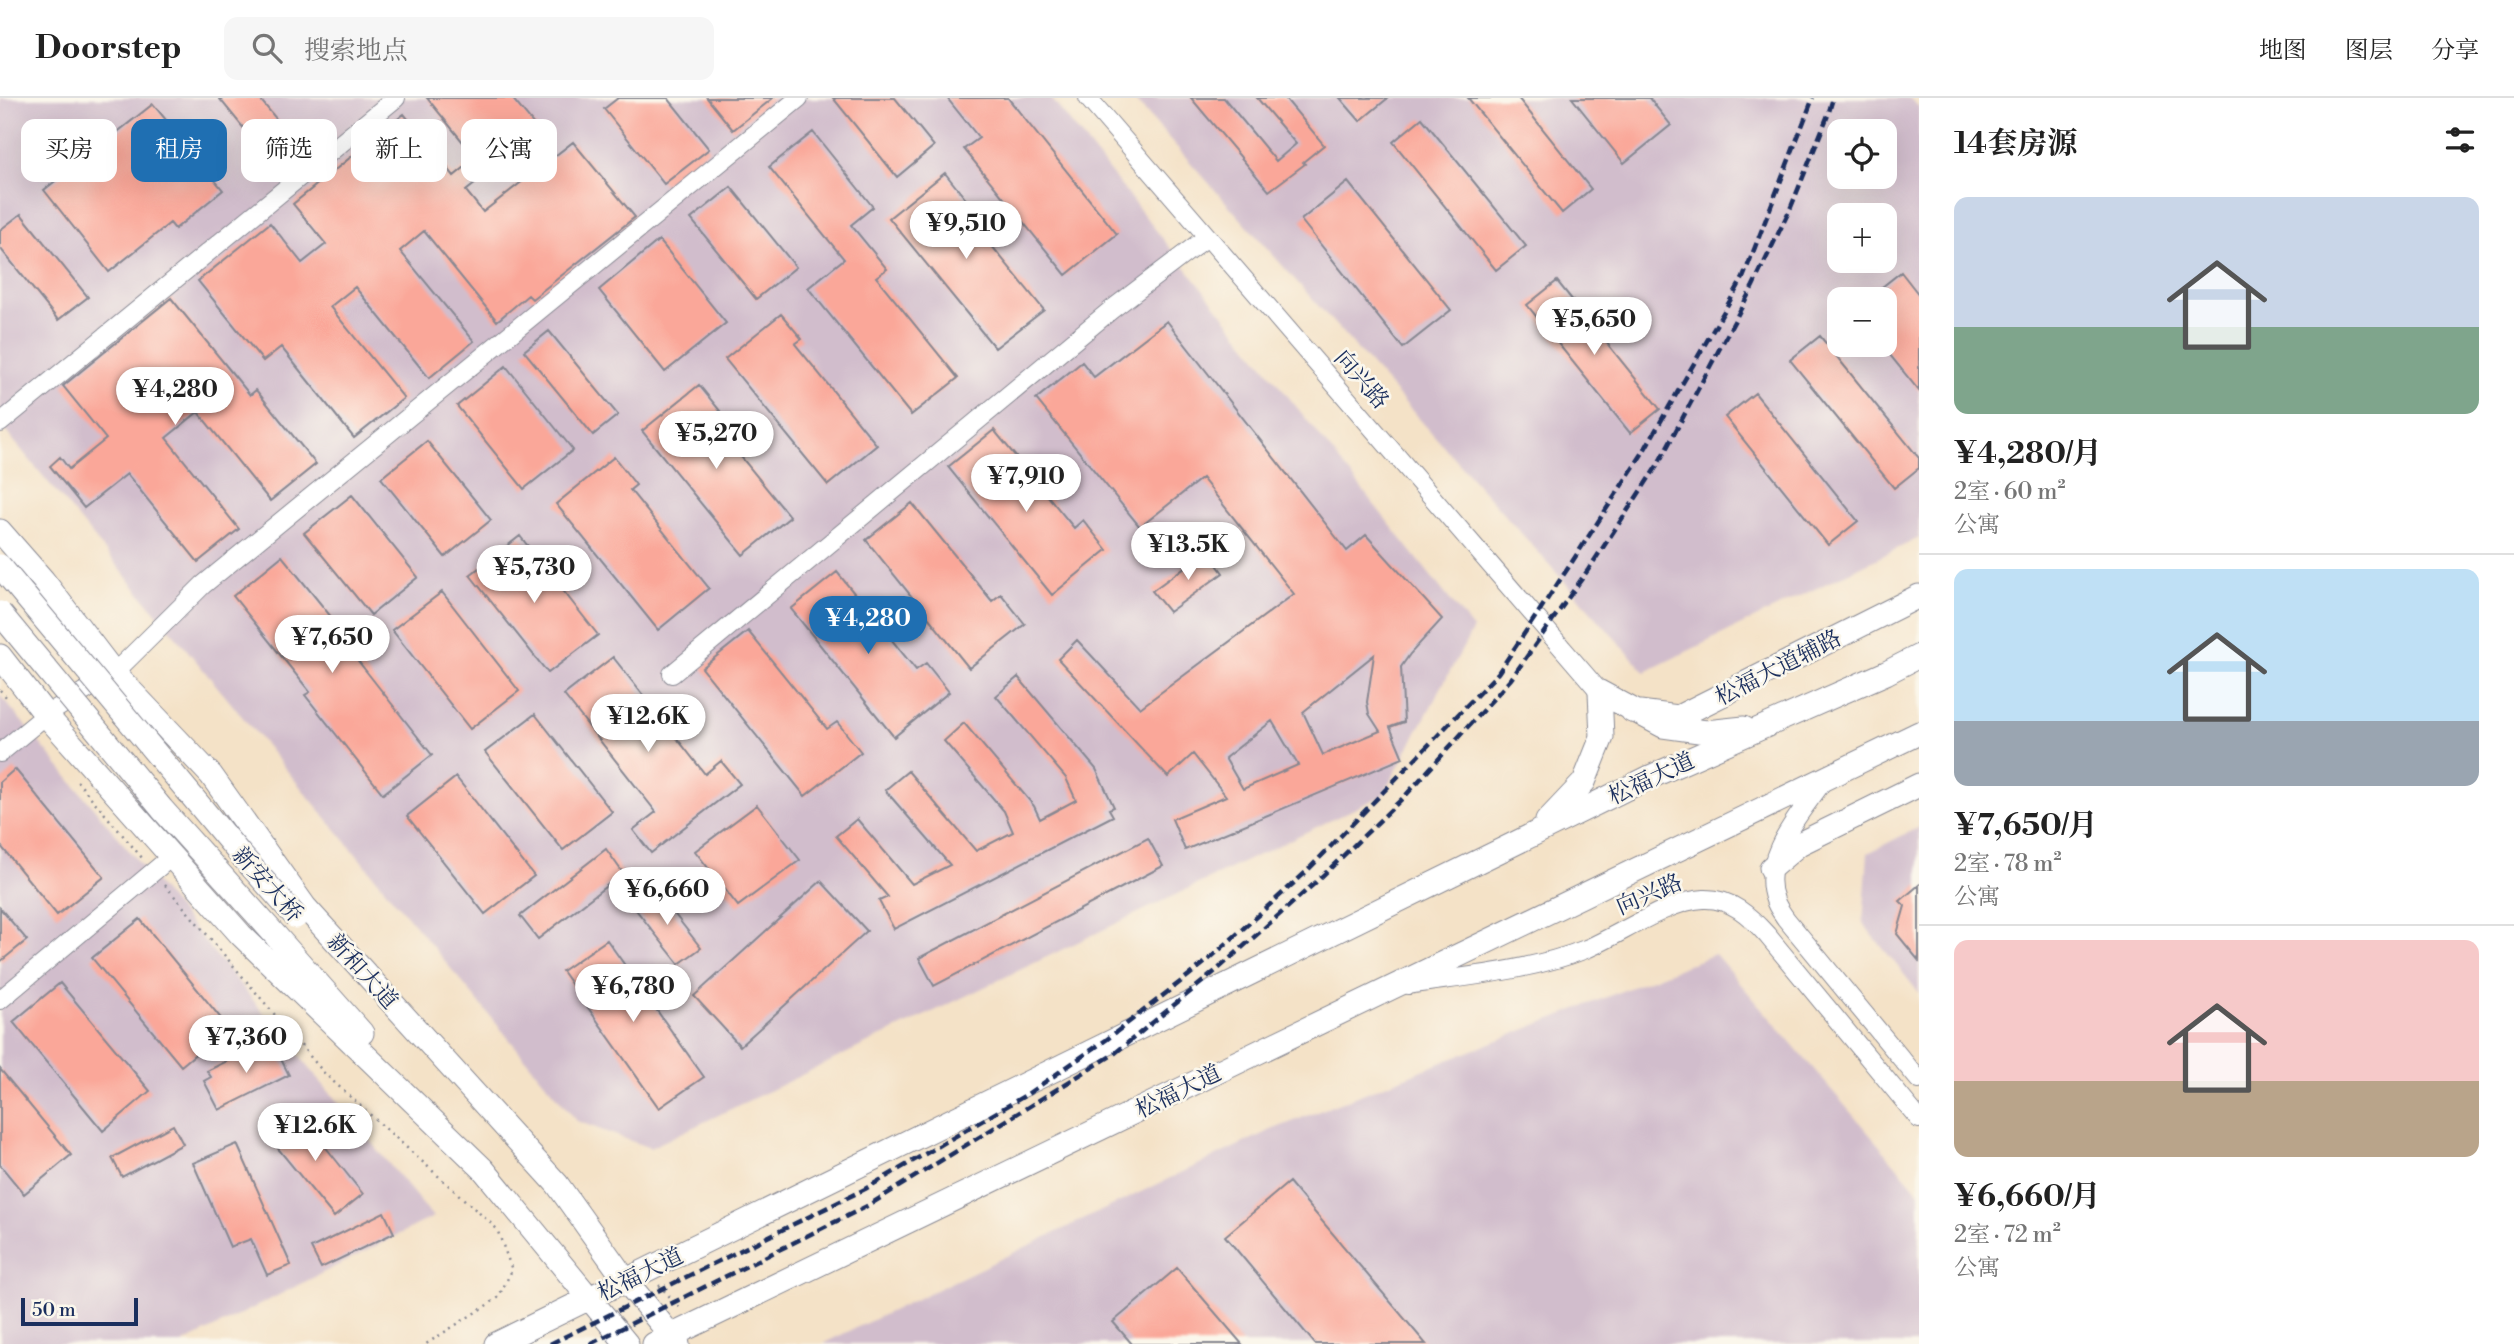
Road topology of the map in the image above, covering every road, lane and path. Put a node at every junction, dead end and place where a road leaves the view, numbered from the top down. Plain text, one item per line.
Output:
1 (396, 98) edge
2 (799, 98) edge
3 (1088, 98) edge
4 (1207, 237) junction
5 (0, 423) edge
6 (0, 531) edge
7 (0, 566) edge
8 (1919, 596) edge
9 (0, 613) edge
10 (0, 656) edge
11 (1919, 656) edge
12 (114, 673) junction
13 (672, 674) dead end
14 (0, 690) edge
15 (1600, 692) junction
16 (8, 699) dead end
17 (1632, 711) junction
18 (46, 715) junction
19 (1768, 725) junction
20 (1919, 733) edge
21 (0, 753) edge
22 (1826, 778) junction
23 (75, 779) dead end
24 (1919, 785) edge
25 (1536, 833) junction
26 (162, 864) junction
27 (1772, 868) junction
28 (1390, 988) junction
29 (0, 1000) edge
30 (1919, 1080) edge
31 (1919, 1119) edge
32 (483, 1169) junction
33 (557, 1184) junction
34 (647, 1272) junction
35 (626, 1281) junction
36 (591, 1298) junction
37 (695, 1325) junction
38 (668, 1341) edge
39 (426, 1344) edge
40 (496, 1344) edge
41 (627, 1344) edge

1 - 5 street
2 - 12 street
3 - 4 street, 向兴路
4 - 13 street
4 - 15 street, 向兴路
6 - 12 main road, 新和大道
7 - 33 main road, 新安大桥, bridge
8 - 17 main road, 松福大道辅路
9 - 32 main road, 新安大桥, bridge
10 - 18 main road
11 - 19 main road, 松福大道
12 - 18 street
12 - 33 main road, 新和大道
14 - 16 path
15 - 17 main road, 松福大道
15 - 25 main road, 松福大道
17 - 19 main road, 松福大道
18 - 21 street
18 - 26 main road
19 - 25 main road, 松福大道
20 - 22 main road, 松福大道
22 - 27 street
22 - 28 main road, 松福大道
23 - 26 path
24 - 27 main road
25 - 34 main road, 松福大道
26 - 29 street
26 - 32 main road
26 - 39 path
27 - 30 street
28 - 31 street, 向兴路
28 - 37 main road, 松福大道
32 - 36 main road
33 - 35 main road, 新和大道
34 - 35 main road, 松福大道
34 - 37 path
35 - 36 main road, 松福大道
35 - 38 main road, 新和大道
36 - 40 main road, 松福大道
36 - 41 main road
37 - 38 main road, 松福大道

